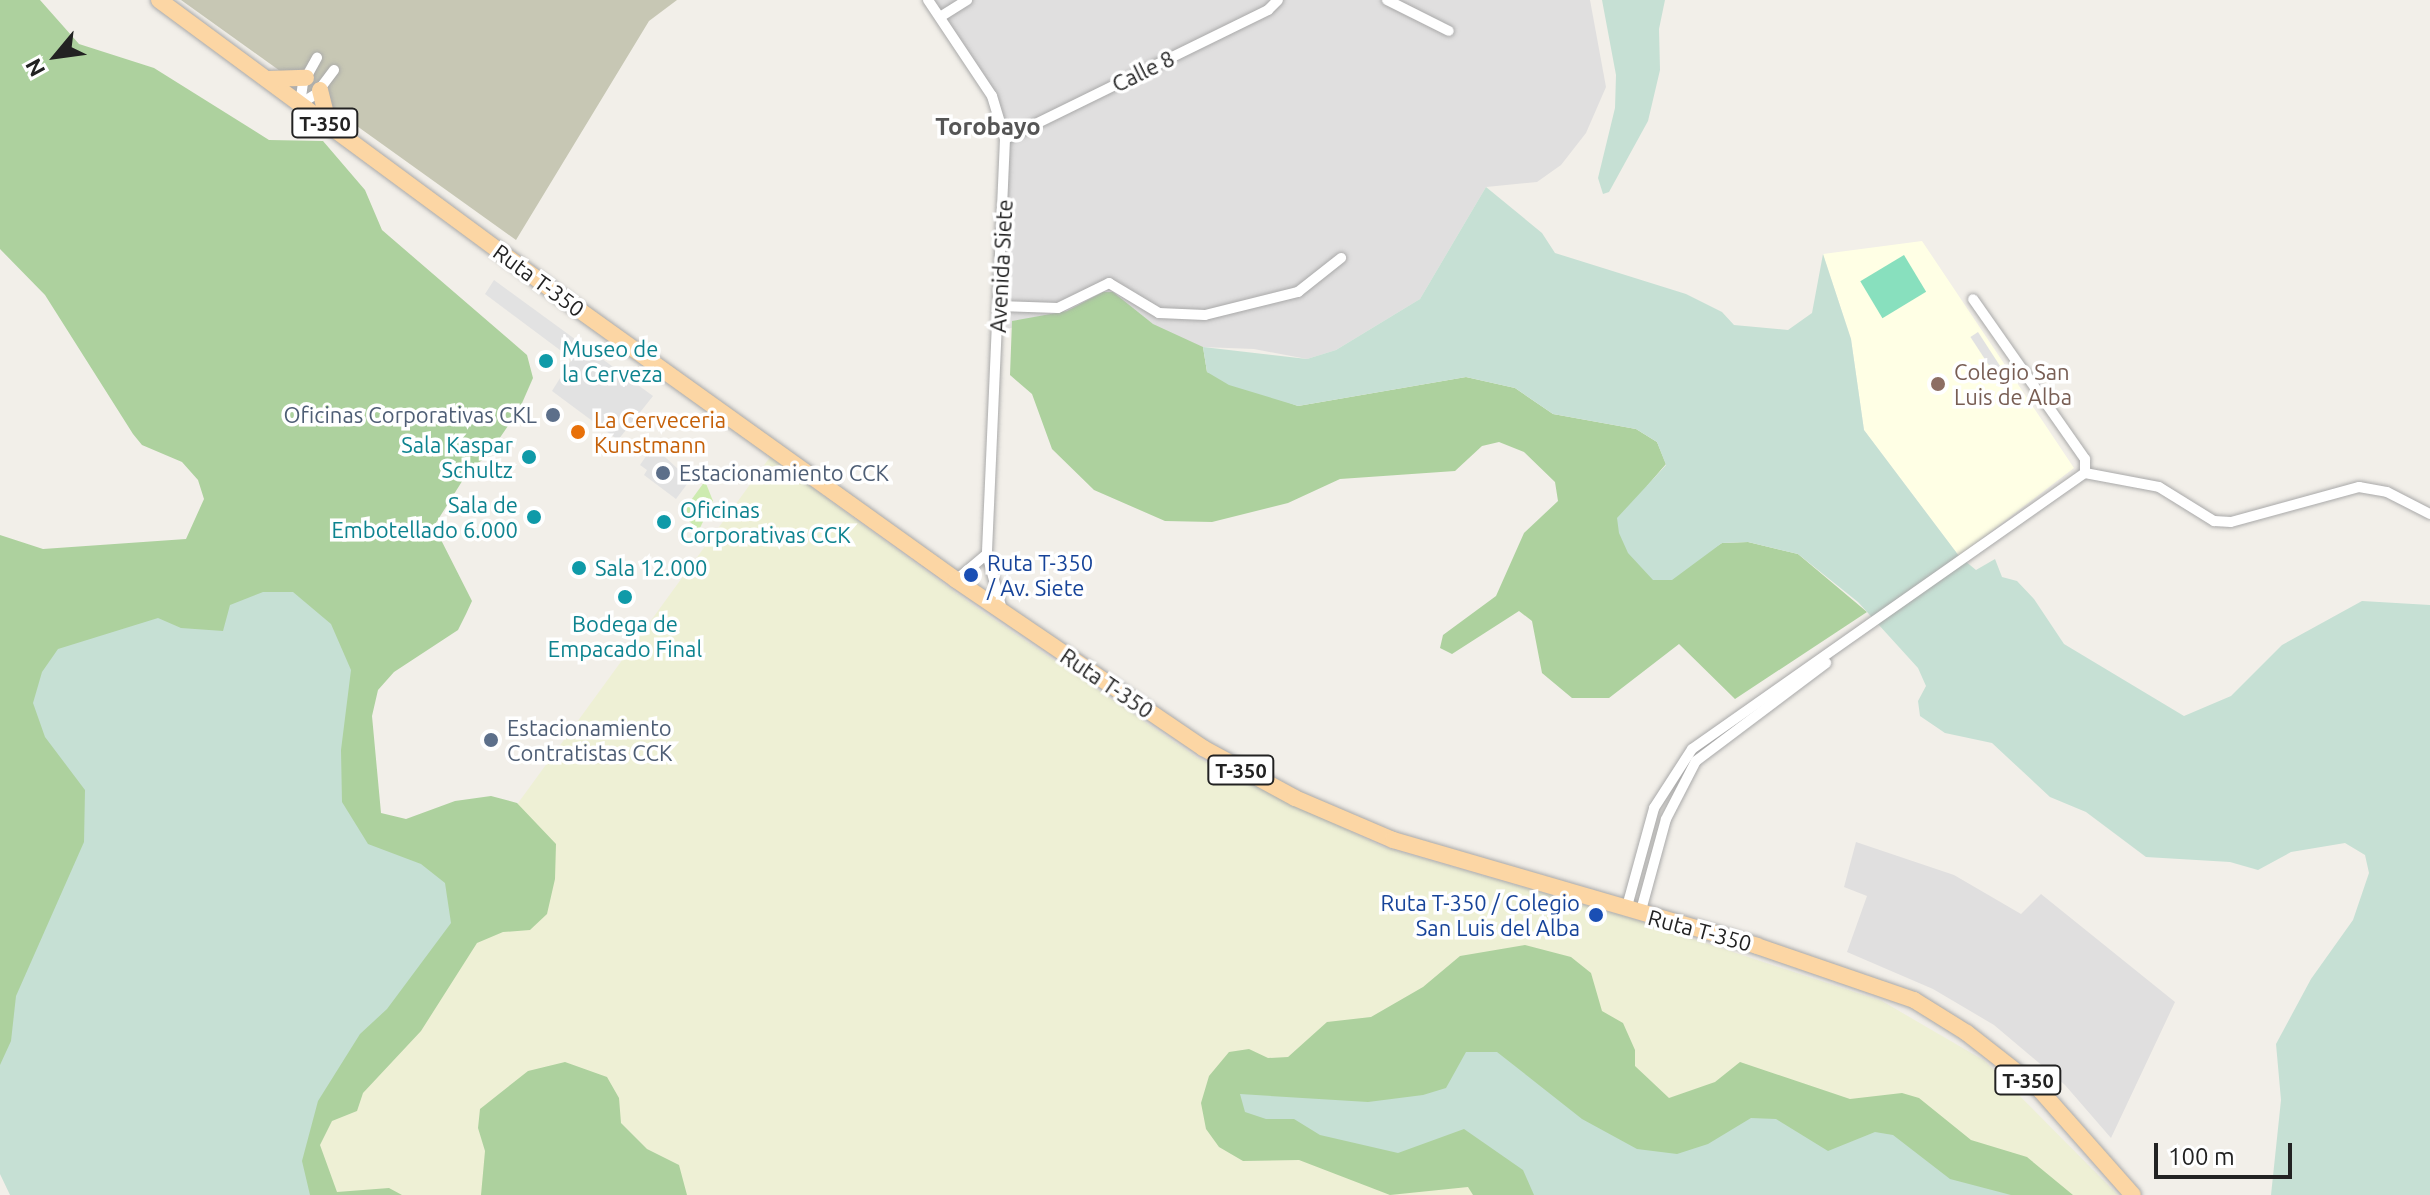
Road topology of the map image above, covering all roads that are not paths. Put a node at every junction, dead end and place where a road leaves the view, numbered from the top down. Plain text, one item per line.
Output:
1 (159, 0) edge
2 (928, 0) edge
3 (967, 0) edge
4 (1278, 0) edge
5 (1387, 0) edge
6 (940, 17) junction
7 (1449, 31) dead end
8 (317, 58) dead end
9 (334, 70) dead end
10 (264, 77) junction
11 (306, 78) junction
12 (320, 90) junction
13 (300, 104) junction
14 (331, 127) junction
15 (1005, 139) junction
16 (1341, 258) dead end
17 (1973, 299) dead end
18 (999, 306) junction
19 (2085, 473) junction
20 (2430, 514) edge
21 (987, 554) junction
22 (956, 580) junction
23 (1002, 612) junction
24 (1633, 912) junction
25 (2133, 1195) edge

1 - 10 main road, Ruta T-350 / T-350
2 - 6 street, Avenida Siete
3 - 6 street
4 - 15 street, Calle 8
5 - 7 street
6 - 15 street, Avenida Siete
8 - 11 street
9 - 12 street
10 - 11 main road
10 - 13 main road, Ruta T-350 / T-350
11 - 13 street
12 - 13 street
12 - 14 main road
13 - 14 main road, Ruta T-350 / T-350
14 - 22 main road, Ruta T-350 / T-350
15 - 18 street, Avenida Siete
16 - 18 street
17 - 19 street
18 - 21 street, Avenida Siete
19 - 20 street
19 - 24 street
21 - 22 street
21 - 23 street, Avenida Siete
22 - 23 main road, Ruta T-350 / T-350
23 - 24 main road, Ruta T-350 / T-350
24 - 25 main road, Ruta T-350 / T-350

